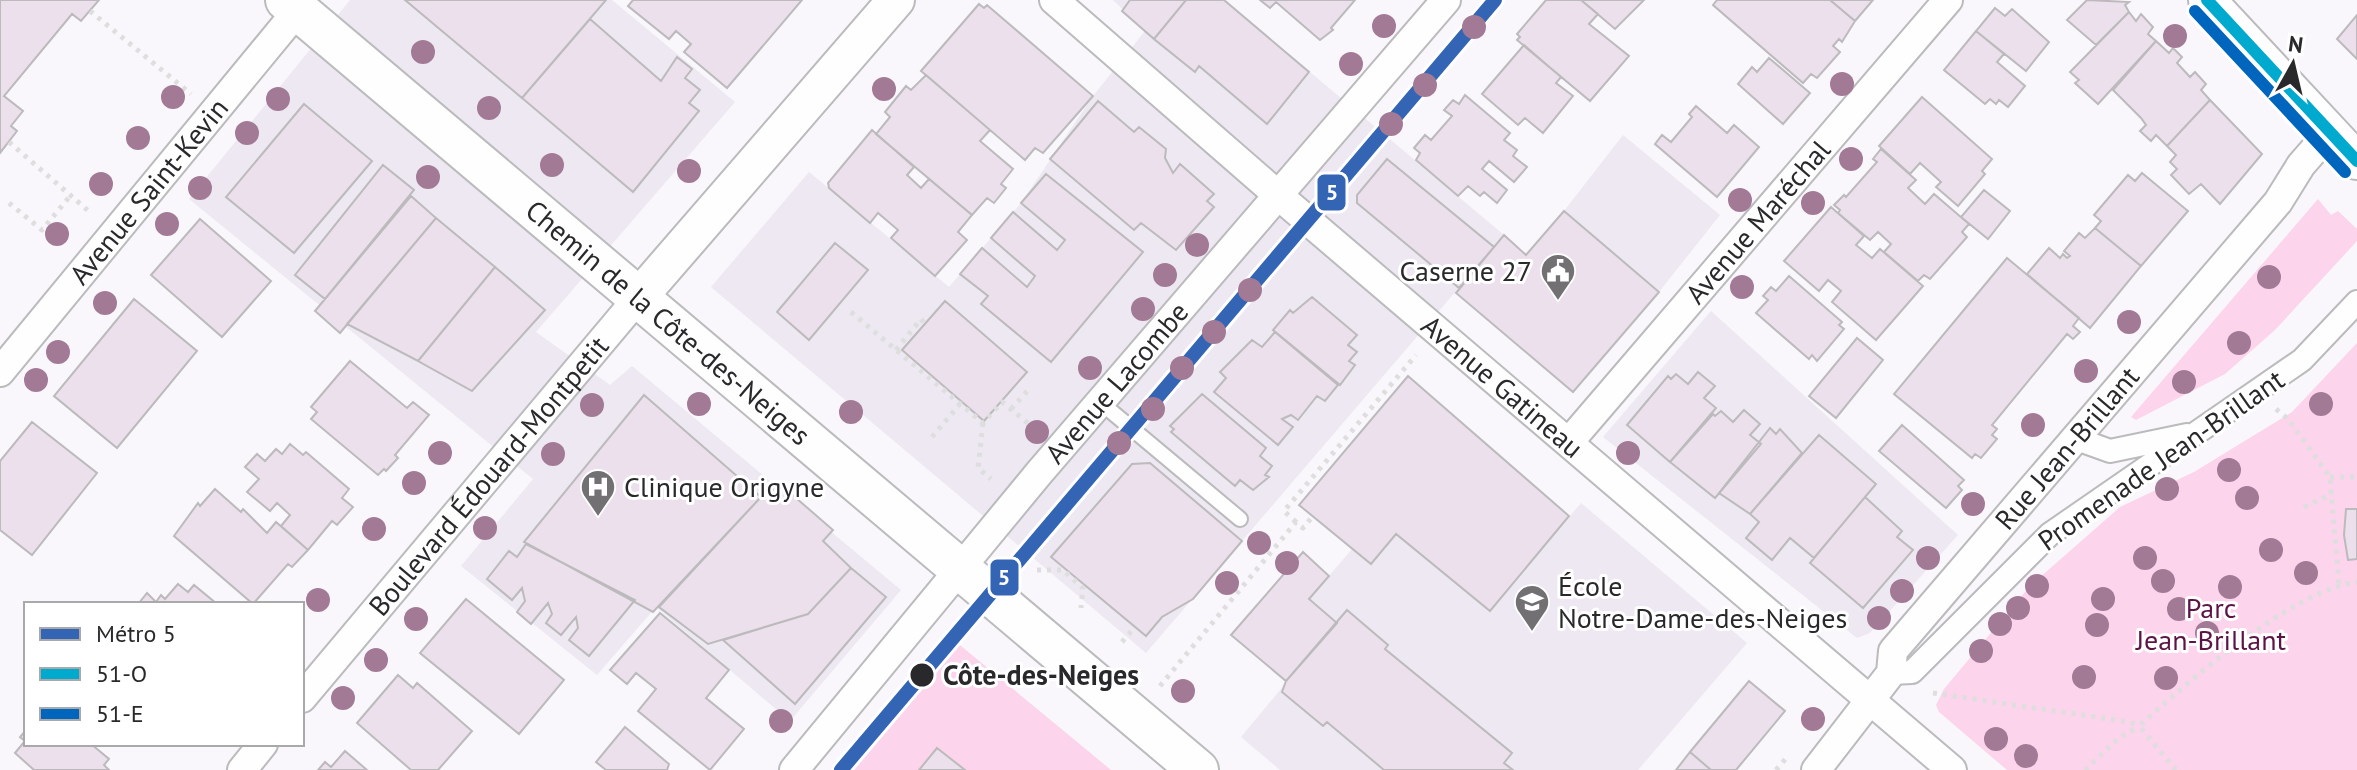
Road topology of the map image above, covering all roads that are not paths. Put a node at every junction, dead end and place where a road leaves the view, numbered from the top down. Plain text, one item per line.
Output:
1 (896, 0) edge
2 (1054, 0) edge
3 (1446, 0) edge
4 (1948, 0) edge
5 (2207, 0) edge
6 (292, 5) edge
7 (2329, 133) junction
8 (2357, 161) edge
9 (1279, 196) junction
10 (638, 298) junction
11 (2357, 302) edge
12 (0, 372) edge
13 (1100, 402) junction
14 (2196, 433) junction
15 (2074, 438) junction
16 (1569, 442) junction
17 (1240, 519) dead end
18 (962, 570) junction
19 (1891, 673) junction
20 (304, 696) edge
21 (1871, 699) junction
22 (261, 746) edge
23 (242, 770) edge
24 (794, 770) edge
25 (1198, 770) edge
26 (1816, 770) edge
27 (1952, 770) edge

1 - 10 street, Boulevard Édouard-Montpetit
2 - 9 street, Avenue Gatineau
3 - 9 street, Avenue Lacombe
4 - 16 street, Avenue Maréchal
5 - 7 street
6 - 10 main road, Chemin de la Côte-des-Neiges
6 - 12 street, Avenue Saint-Kevin
7 - 8 street
7 - 15 street, Rue Jean-Brillant
9 - 13 street, Avenue Lacombe
9 - 16 street, Avenue Gatineau
10 - 18 main road, Chemin de la Côte-des-Neiges
10 - 20 street, Boulevard Édouard-Montpetit
11 - 14 street, Promenade Jean-Brillant
13 - 17 lane
13 - 18 street, Avenue Lacombe
14 - 15 street
14 - 19 street, Promenade Jean-Brillant
15 - 19 street, Rue Jean-Brillant
16 - 21 street, Avenue Gatineau
18 - 24 street, Avenue Lacombe
18 - 25 main road, Chemin de la Côte-des-Neiges
19 - 21 street, Rue Jean-Brillant
21 - 26 street, Rue Jean-Brillant
21 - 27 street, Avenue Gatineau
22 - 23 street

